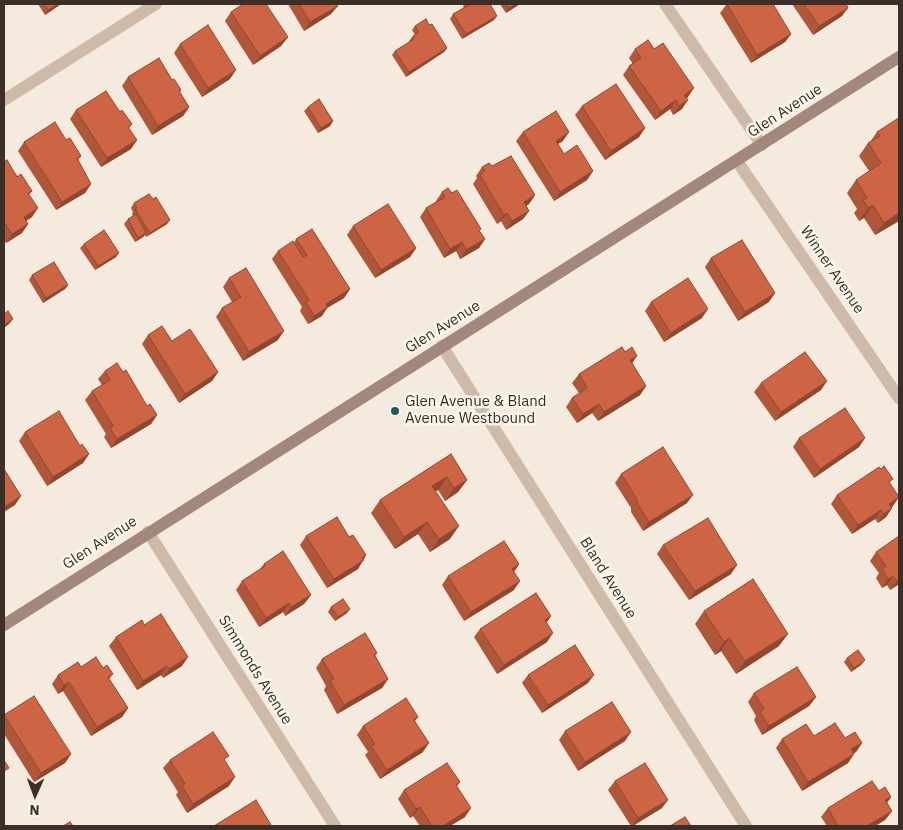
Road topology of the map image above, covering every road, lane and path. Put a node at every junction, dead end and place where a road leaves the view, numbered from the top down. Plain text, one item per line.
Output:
1 (156, 4) edge
2 (665, 4) edge
3 (899, 57) edge
4 (4, 100) edge
5 (762, 145) junction
6 (737, 161) junction
7 (442, 346) junction
8 (899, 398) edge
9 (148, 532) junction
10 (4, 625) edge
11 (335, 826) edge
12 (746, 826) edge

1 - 4 street
2 - 5 street
3 - 5 street, Glen Avenue
5 - 6 street, Glen Avenue
6 - 7 street, Glen Avenue
6 - 8 street, Winner Avenue
7 - 9 street, Glen Avenue
7 - 12 street, Bland Avenue
9 - 10 street, Glen Avenue
9 - 11 street, Simmonds Avenue

